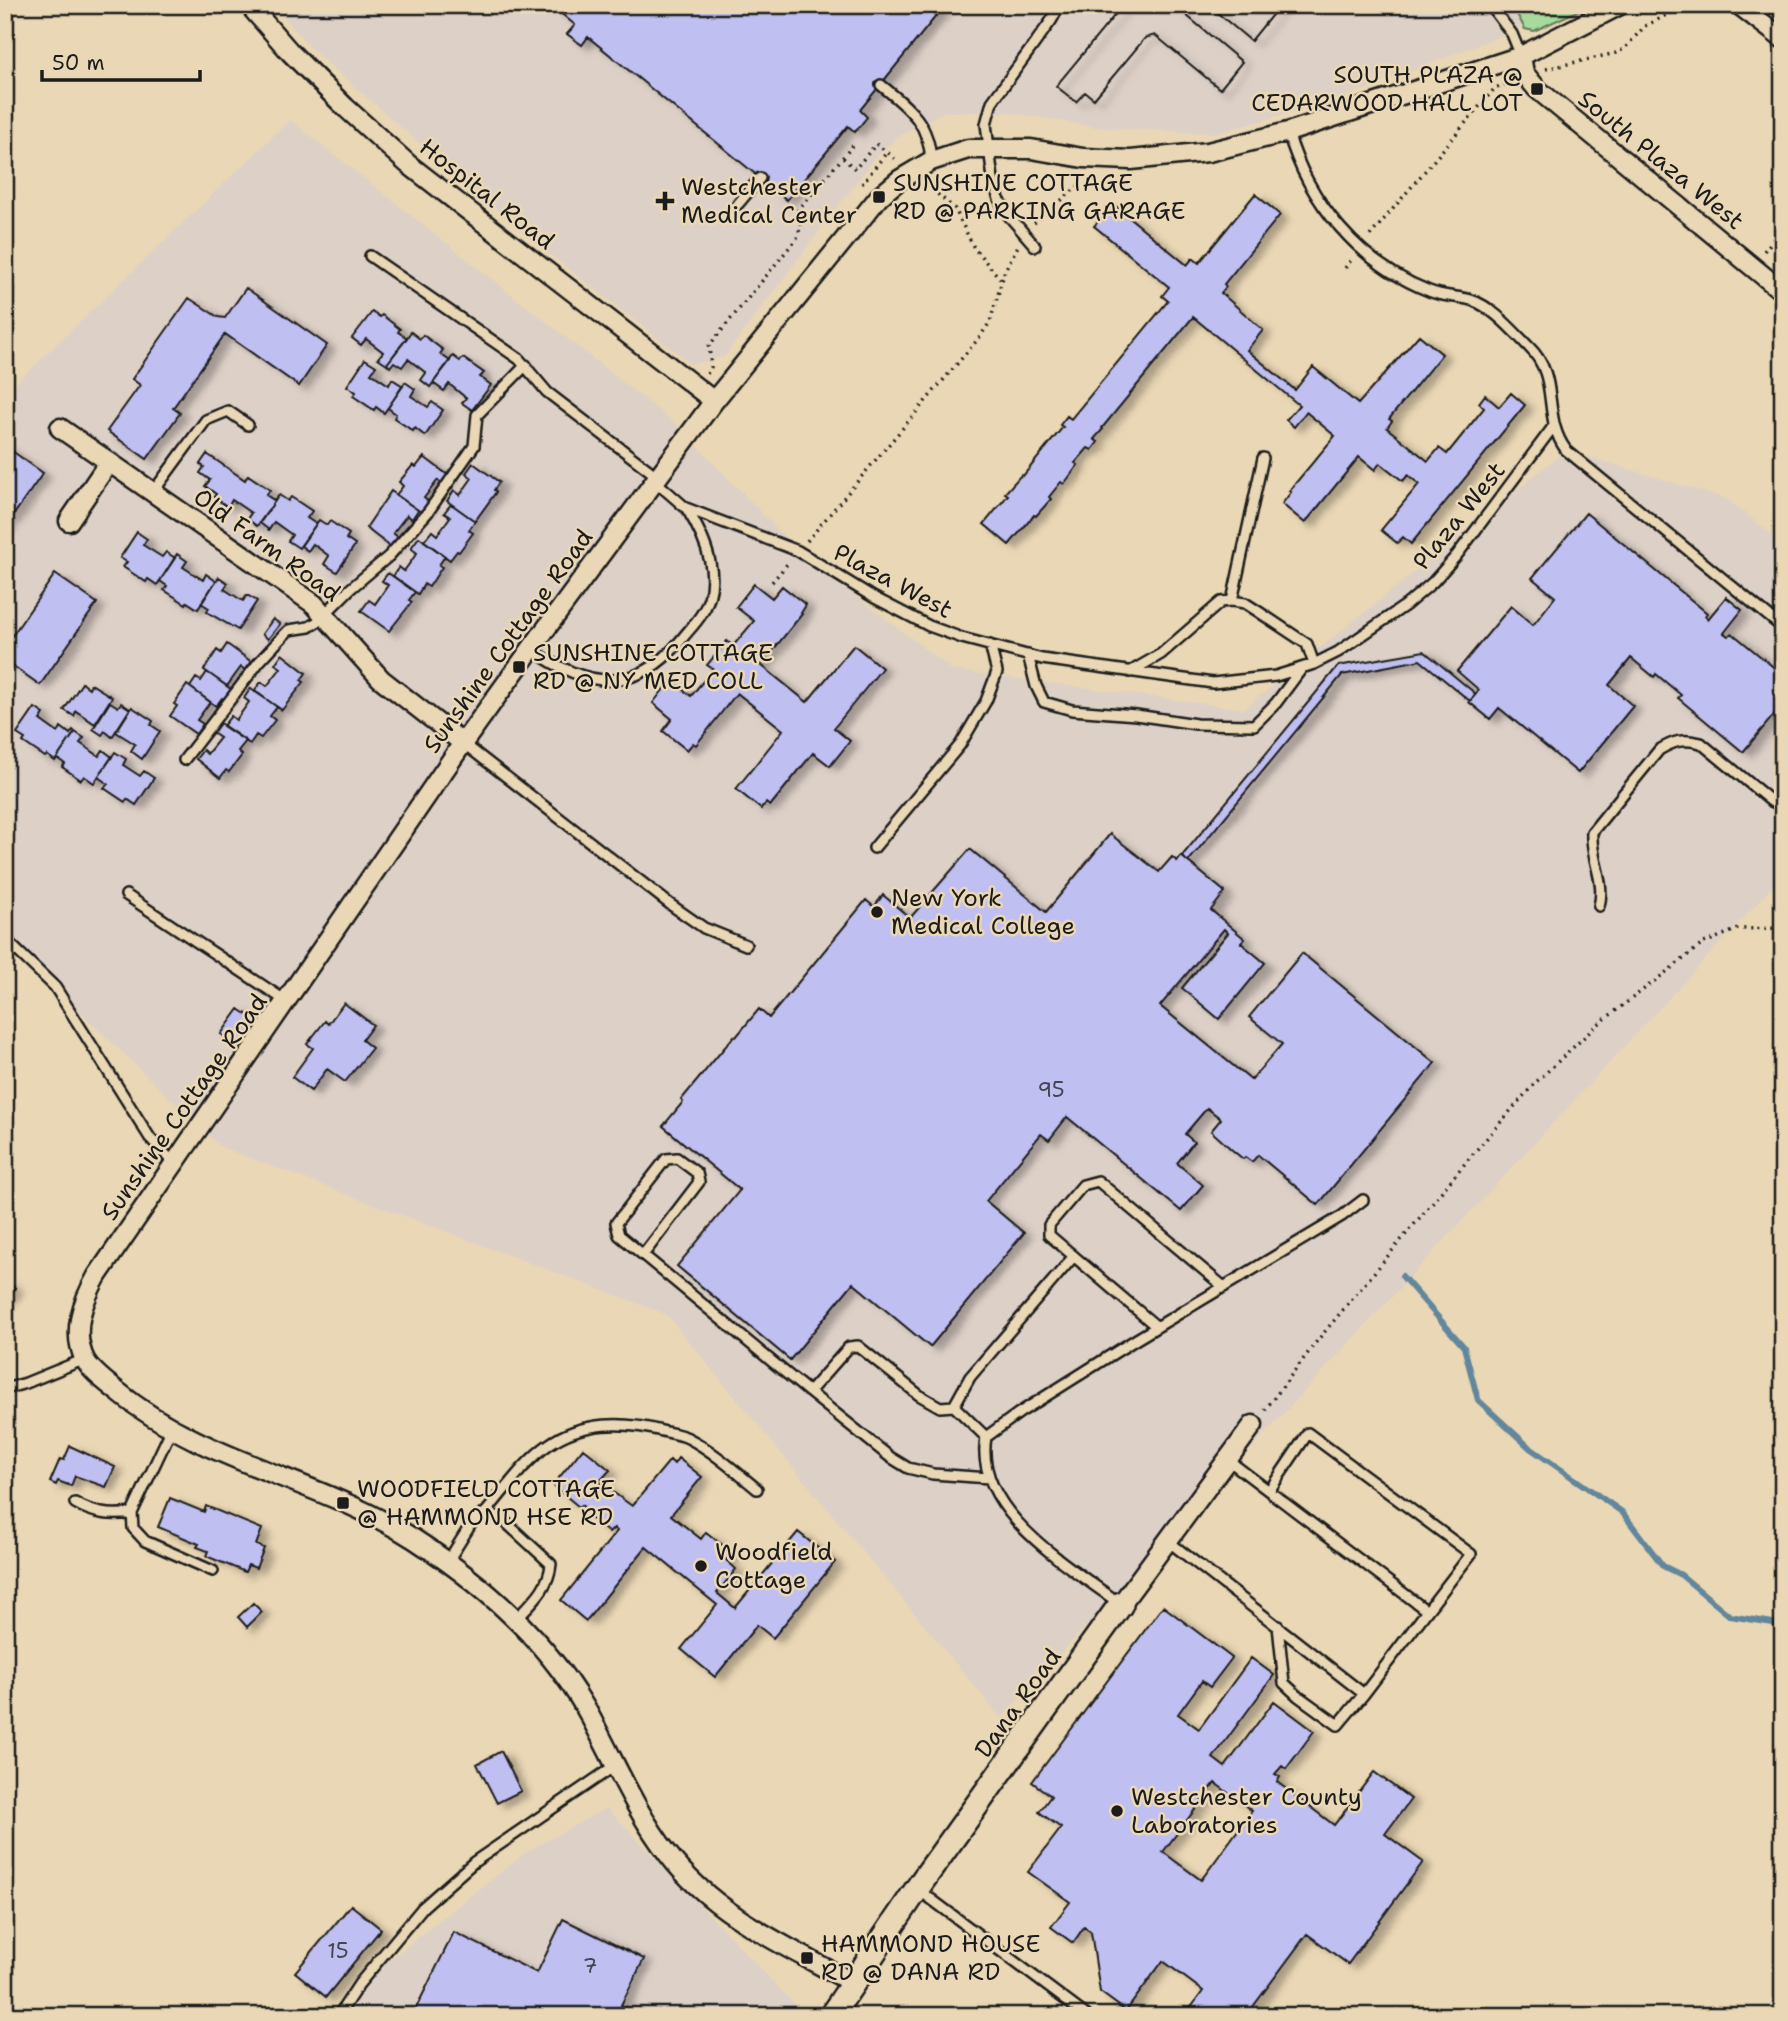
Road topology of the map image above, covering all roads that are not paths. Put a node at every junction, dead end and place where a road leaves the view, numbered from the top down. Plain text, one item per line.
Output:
1 (249, 5) edge
2 (1055, 5) edge
3 (1490, 5) edge
4 (1620, 5) edge
5 (1739, 5) edge
6 (1783, 39) edge
7 (1521, 56) junction
8 (881, 85) dead end
9 (1288, 132) junction
10 (988, 148) junction
11 (931, 161) junction
12 (760, 177) dead end
13 (738, 204) dead end
14 (1035, 246) dead end
15 (370, 256) dead end
16 (1783, 292) edge
17 (526, 365) junction
18 (714, 401) junction
19 (248, 425) dead end
20 (1553, 427) junction
21 (60, 428) dead end
22 (1263, 458) dead end
23 (109, 463) junction
24 (656, 479) junction
25 (153, 492) junction
26 (687, 508) junction
27 (69, 521) dead end
28 (1232, 601) junction
29 (324, 614) junction
30 (1783, 628) edge
31 (990, 645) junction
32 (531, 649) junction
33 (1027, 655) junction
34 (1314, 664) junction
35 (1302, 668) junction
36 (1130, 672) junction
37 (463, 743) junction
38 (184, 760) dead end
39 (1783, 806) edge
40 (874, 848) dead end
41 (126, 895) dead end
42 (1599, 906) dead end
43 (5, 939) edge
44 (746, 945) dead end
45 (286, 1001) junction
46 (174, 1163) junction
47 (1363, 1200) dead end
48 (643, 1255) junction
49 (1074, 1256) junction
50 (1224, 1287) junction
51 (1157, 1327) junction
52 (85, 1359) junction
53 (5, 1389) edge
54 (809, 1392) junction
55 (954, 1406) junction
56 (1254, 1426) road end
57 (172, 1428) junction
58 (986, 1437) junction
59 (1228, 1460) junction
60 (989, 1478) junction
61 (757, 1489) dead end
62 (1269, 1491) junction
63 (75, 1503) dead end
64 (486, 1512) junction
65 (132, 1513) junction
66 (1168, 1541) junction
67 (448, 1561) junction
68 (213, 1571) dead end
69 (1121, 1604) junction
70 (1427, 1611) junction
71 (516, 1619) junction
72 (1278, 1626) junction
73 (1364, 1694) junction
74 (616, 1765) junction
75 (917, 1889) junction
76 (853, 1983) junction
77 (338, 2016) edge
78 (831, 2016) edge
79 (1087, 2016) edge

1 - 18 street, Hospital Road
2 - 10 lane
3 - 7 lane
4 - 7 street, Sunshine Cottage Road
5 - 6 street
7 - 9 street, Sunshine Cottage Road
7 - 16 street, South Plaza West
8 - 11 lane
9 - 10 street, Sunshine Cottage Road
9 - 20 lane
10 - 11 street, Sunshine Cottage Road
10 - 14 lane
11 - 18 street, Sunshine Cottage Road
12 - 13 lane
15 - 17 lane, Plaza West
17 - 24 lane, Plaza West
17 - 29 lane
18 - 24 street, Sunshine Cottage Road
19 - 25 lane
20 - 30 lane
20 - 34 lane, Plaza West
21 - 23 street, Old Farm Road
22 - 28 lane
23 - 25 street, Old Farm Road
23 - 27 street
24 - 26 lane, Plaza West
24 - 32 street, Sunshine Cottage Road
25 - 29 street, Old Farm Road
26 - 31 lane, Plaza West
26 - 32 lane
28 - 34 lane
28 - 36 lane
29 - 37 street, Old Farm Road
29 - 38 lane
31 - 33 lane, Plaza West
31 - 40 lane
32 - 37 street, Sunshine Cottage Road
33 - 35 lane
33 - 36 lane, Plaza West
34 - 35 lane, Plaza West
35 - 36 lane, Plaza West
37 - 44 lane
37 - 45 street, Sunshine Cottage Road
39 - 42 lane
41 - 45 lane
43 - 46 lane
45 - 46 street, Sunshine Cottage Road
46 - 52 street, Sunshine Cottage Road
47 - 50 lane
48 - 48 lane
48 - 54 lane
49 - 50 lane
49 - 51 lane
49 - 55 lane
50 - 51 lane
51 - 58 lane
52 - 53 lane
52 - 57 street
54 - 55 lane
54 - 60 lane
55 - 58 lane
56 - 59 street, Dana Road
57 - 65 lane
57 - 67 street
58 - 60 lane
59 - 62 lane
59 - 66 street, Dana Road
60 - 69 lane
61 - 64 lane
62 - 70 lane
62 - 70 lane
63 - 65 lane
64 - 67 lane
64 - 71 lane
65 - 68 lane
66 - 69 street, Dana Road
66 - 72 lane
67 - 71 street
69 - 75 street, Dana Road
70 - 73 lane
71 - 74 street
72 - 73 lane
72 - 73 lane
74 - 76 street
74 - 77 lane
75 - 76 street, Dana Road
75 - 79 lane
76 - 78 street, Dana Road

